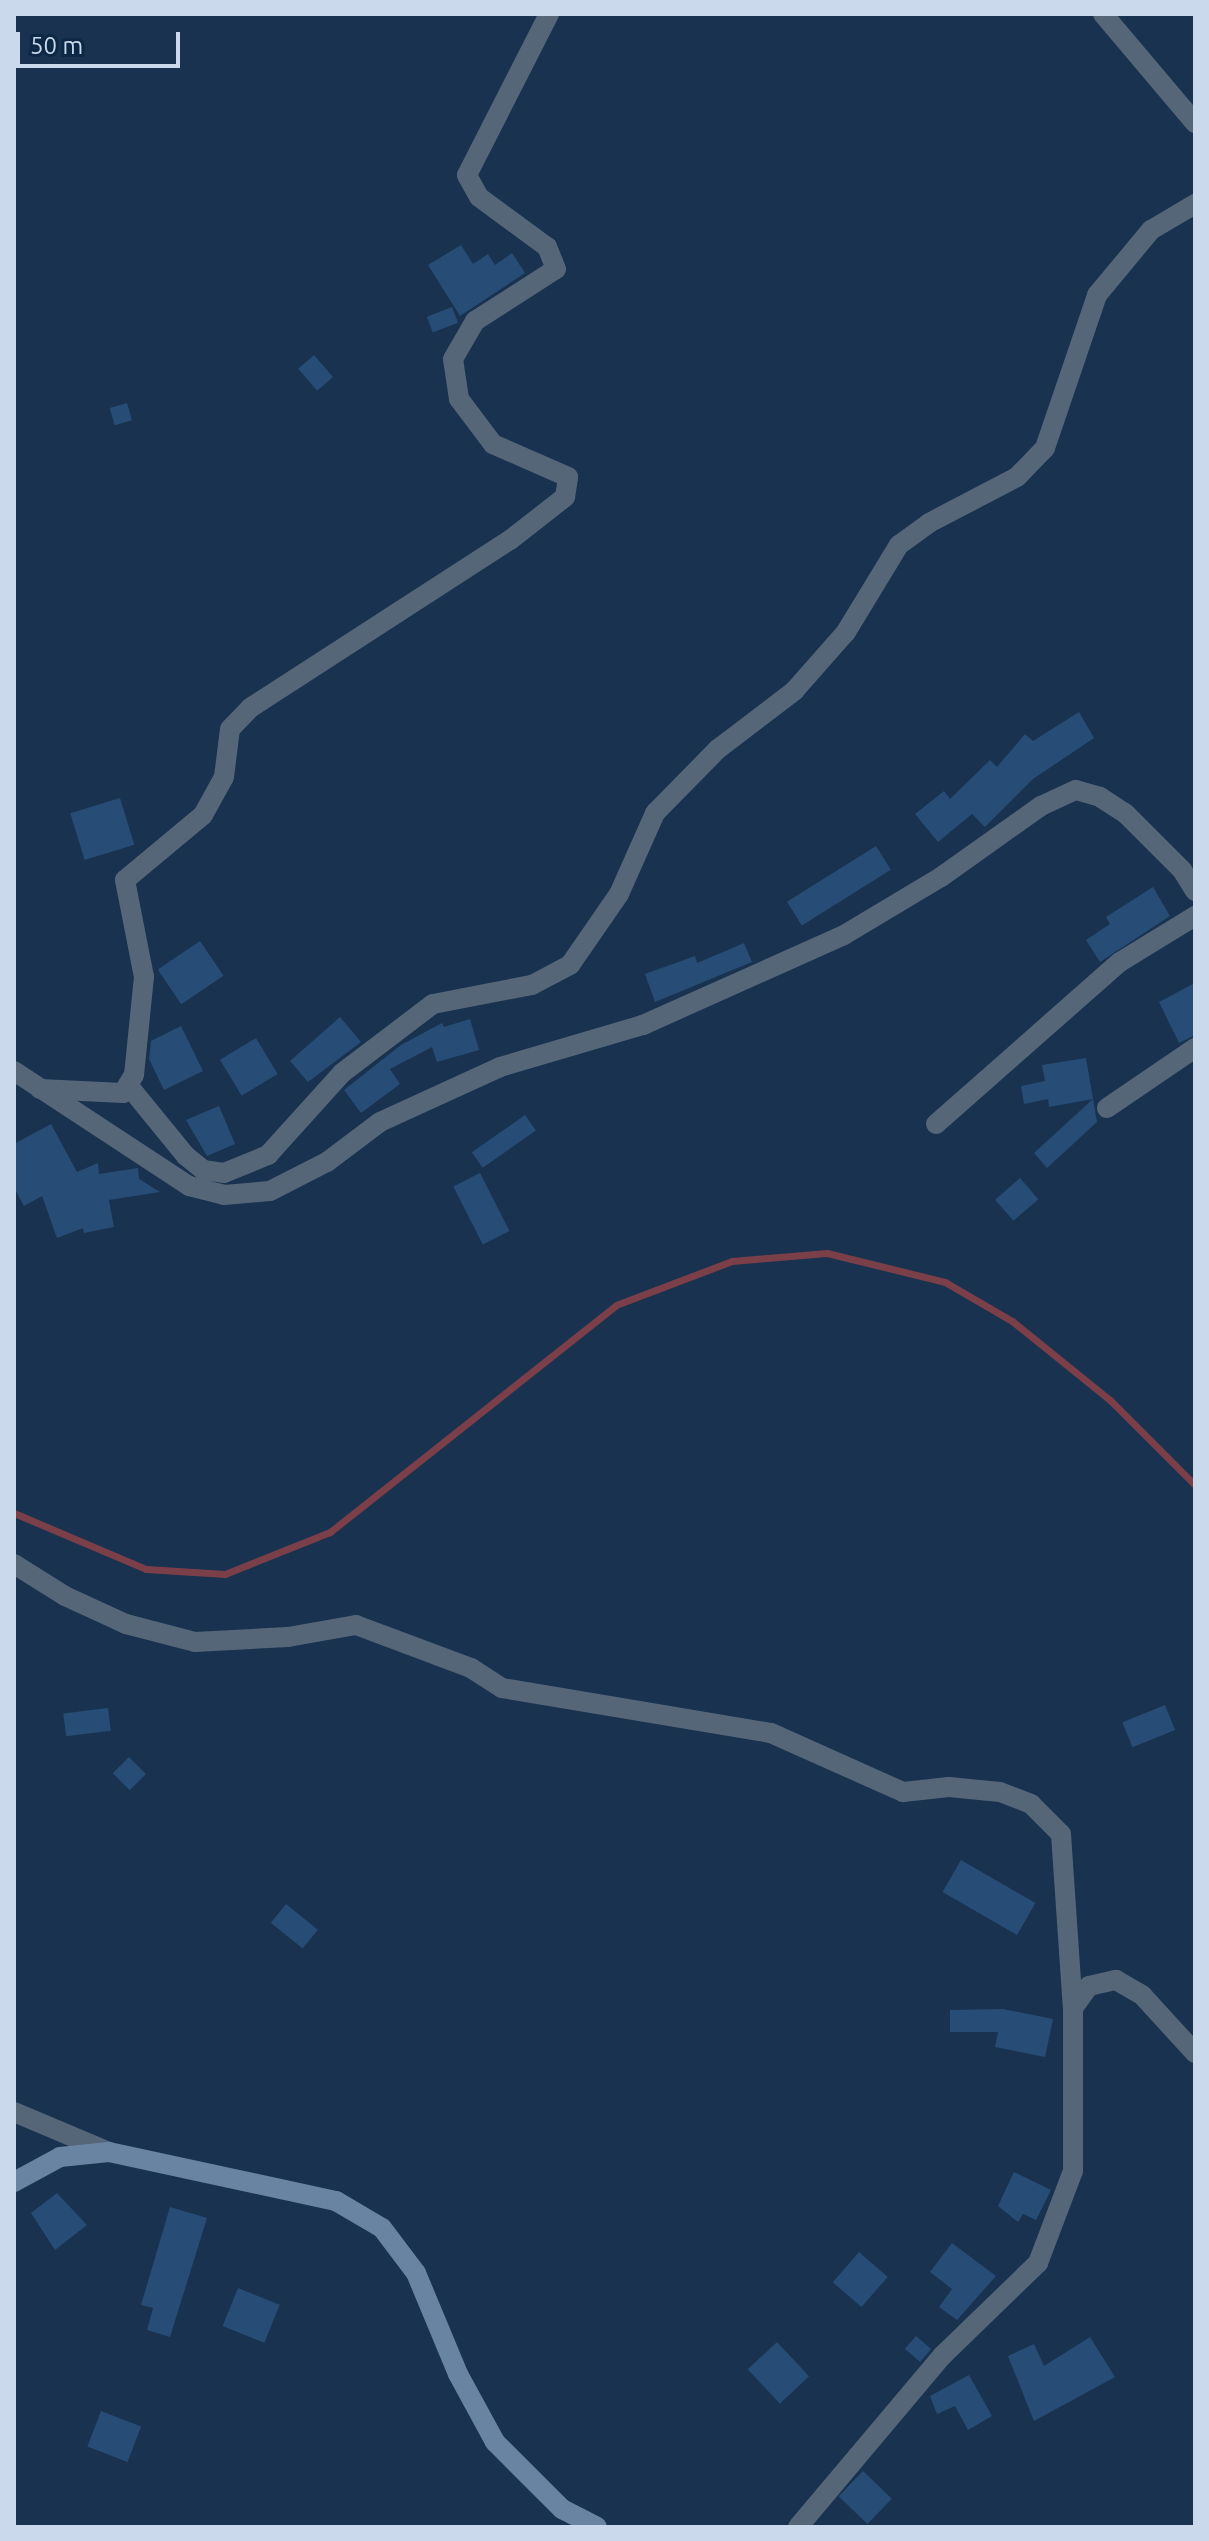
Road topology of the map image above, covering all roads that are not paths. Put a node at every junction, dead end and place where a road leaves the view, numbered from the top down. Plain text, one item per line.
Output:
1 (549, 14) edge
2 (1103, 14) edge
3 (1195, 123) edge
4 (1195, 204) edge
5 (1195, 891) edge
6 (1195, 916) edge
7 (1195, 1048) edge
8 (14, 1071) edge
9 (128, 1085) junction
10 (40, 1089) junction
11 (1107, 1108) dead end
12 (936, 1124) dead end
13 (14, 1564) edge
14 (1073, 2008) junction
15 (1195, 2053) edge
16 (14, 2112) edge
17 (109, 2152) junction
18 (14, 2182) edge
19 (597, 2527) edge
20 (798, 2527) edge

1 - 9 street
2 - 3 street
4 - 9 street
5 - 10 street
6 - 12 street
7 - 11 street
8 - 10 street
9 - 10 street
13 - 14 street
14 - 15 street
14 - 20 street
16 - 17 street
17 - 18 street
17 - 19 street

